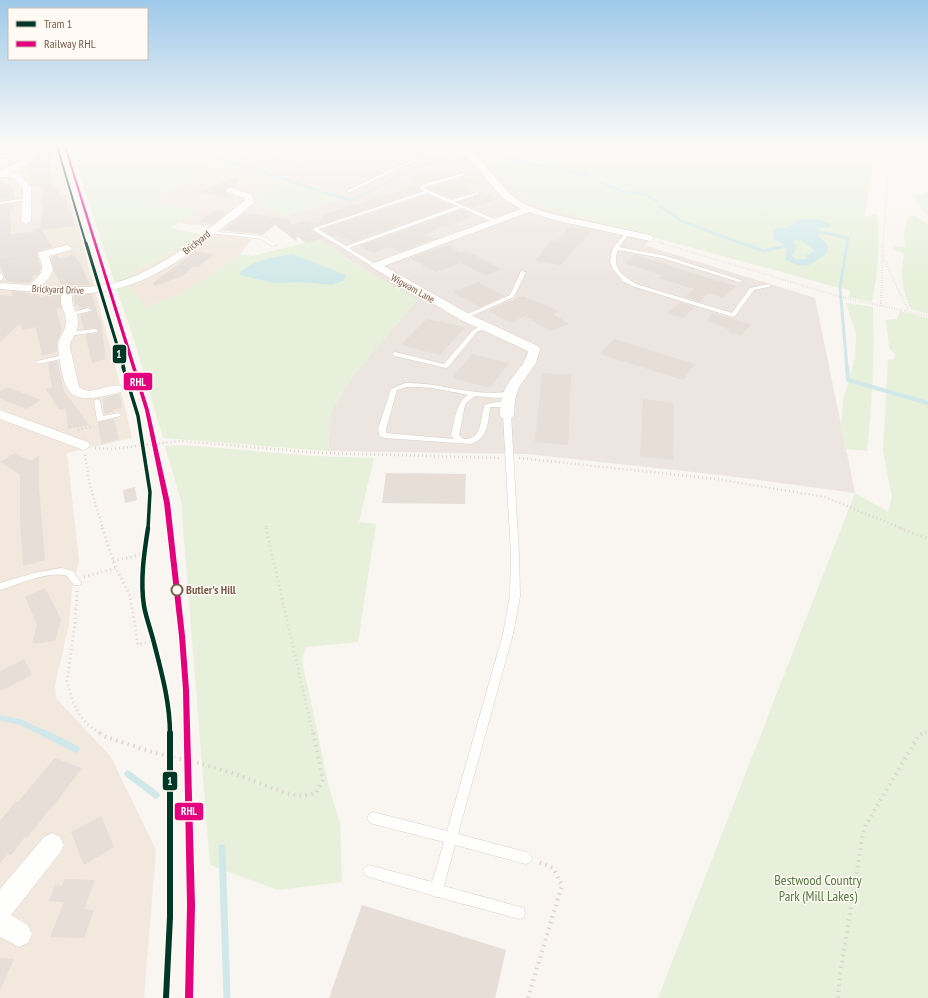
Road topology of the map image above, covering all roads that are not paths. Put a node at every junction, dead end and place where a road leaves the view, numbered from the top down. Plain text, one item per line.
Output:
1 (27, 193) edge
2 (237, 193) edge
3 (424, 193) edge
4 (427, 193) edge
5 (477, 193) dead end
6 (504, 193) edge
7 (27, 200) junction
8 (450, 202) junction
9 (0, 203) edge
10 (460, 207) junction
11 (529, 209) junction
12 (26, 221) dead end
13 (495, 222) junction
14 (210, 232) junction
15 (628, 233) junction
16 (650, 238) road end
17 (274, 245) dead end
18 (67, 248) dead end
19 (346, 248) junction
20 (617, 248) junction
21 (375, 266) junction
22 (523, 272) dead end
23 (0, 275) edge
24 (0, 279) edge
25 (741, 281) dead end
26 (0, 286) edge
27 (117, 286) joint
28 (769, 286) dead end
29 (33, 288) junction
30 (69, 290) junction
31 (88, 310) dead end
32 (70, 314) junction
33 (465, 317) junction
34 (484, 326) junction
35 (95, 331) dead end
36 (68, 334) junction
37 (395, 354) dead end
38 (67, 356) junction
39 (39, 362) dead end
40 (116, 389) dead end
41 (511, 393) junction
42 (473, 394) junction
43 (97, 397) junction
44 (507, 410) junction
45 (0, 414) edge
46 (118, 415) dead end
47 (460, 441) junction
48 (90, 446) road end
49 (77, 583) road end
50 (0, 587) edge
51 (373, 818) dead end
52 (450, 838) junction
53 (52, 845) dead end
54 (526, 858) road end
55 (368, 871) dead end
56 (436, 891) junction
57 (0, 909) edge
58 (519, 913) dead end

1 - 7 street
2 - 14 street, Brickyard
3 - 19 lane
4 - 8 lane
5 - 8 lane
6 - 11 street
7 - 9 lane
7 - 12 street
8 - 10 lane
10 - 13 lane
10 - 19 lane
11 - 13 street, Wigwam Lane
11 - 15 street
13 - 21 street, Wigwam Lane
14 - 17 lane
14 - 27 street, Brickyard
15 - 16 street
15 - 20 lane
18 - 29 street
19 - 21 lane
20 - 25 lane
20 - 28 lane
21 - 33 street, Wigwam Lane
22 - 33 lane
23 - 24 lane
26 - 29 street, Brickyard Drive
27 - 30 street, Brickyard Drive
29 - 30 street, Brickyard Drive
30 - 32 street
31 - 32 lane
32 - 36 street
33 - 34 street, Wigwam Lane
34 - 37 lane
34 - 41 street, Wigwam Lane
35 - 36 lane
36 - 38 street
38 - 39 lane
38 - 43 street
40 - 43 street
41 - 42 lane
41 - 44 street, Wigwam Lane
42 - 47 lane
42 - 47 lane
43 - 46 lane
44 - 47 lane
44 - 52 lane
45 - 48 street
49 - 50 lane
51 - 52 lane
52 - 54 lane
52 - 56 lane
53 - 57 street
55 - 56 lane
56 - 58 lane

